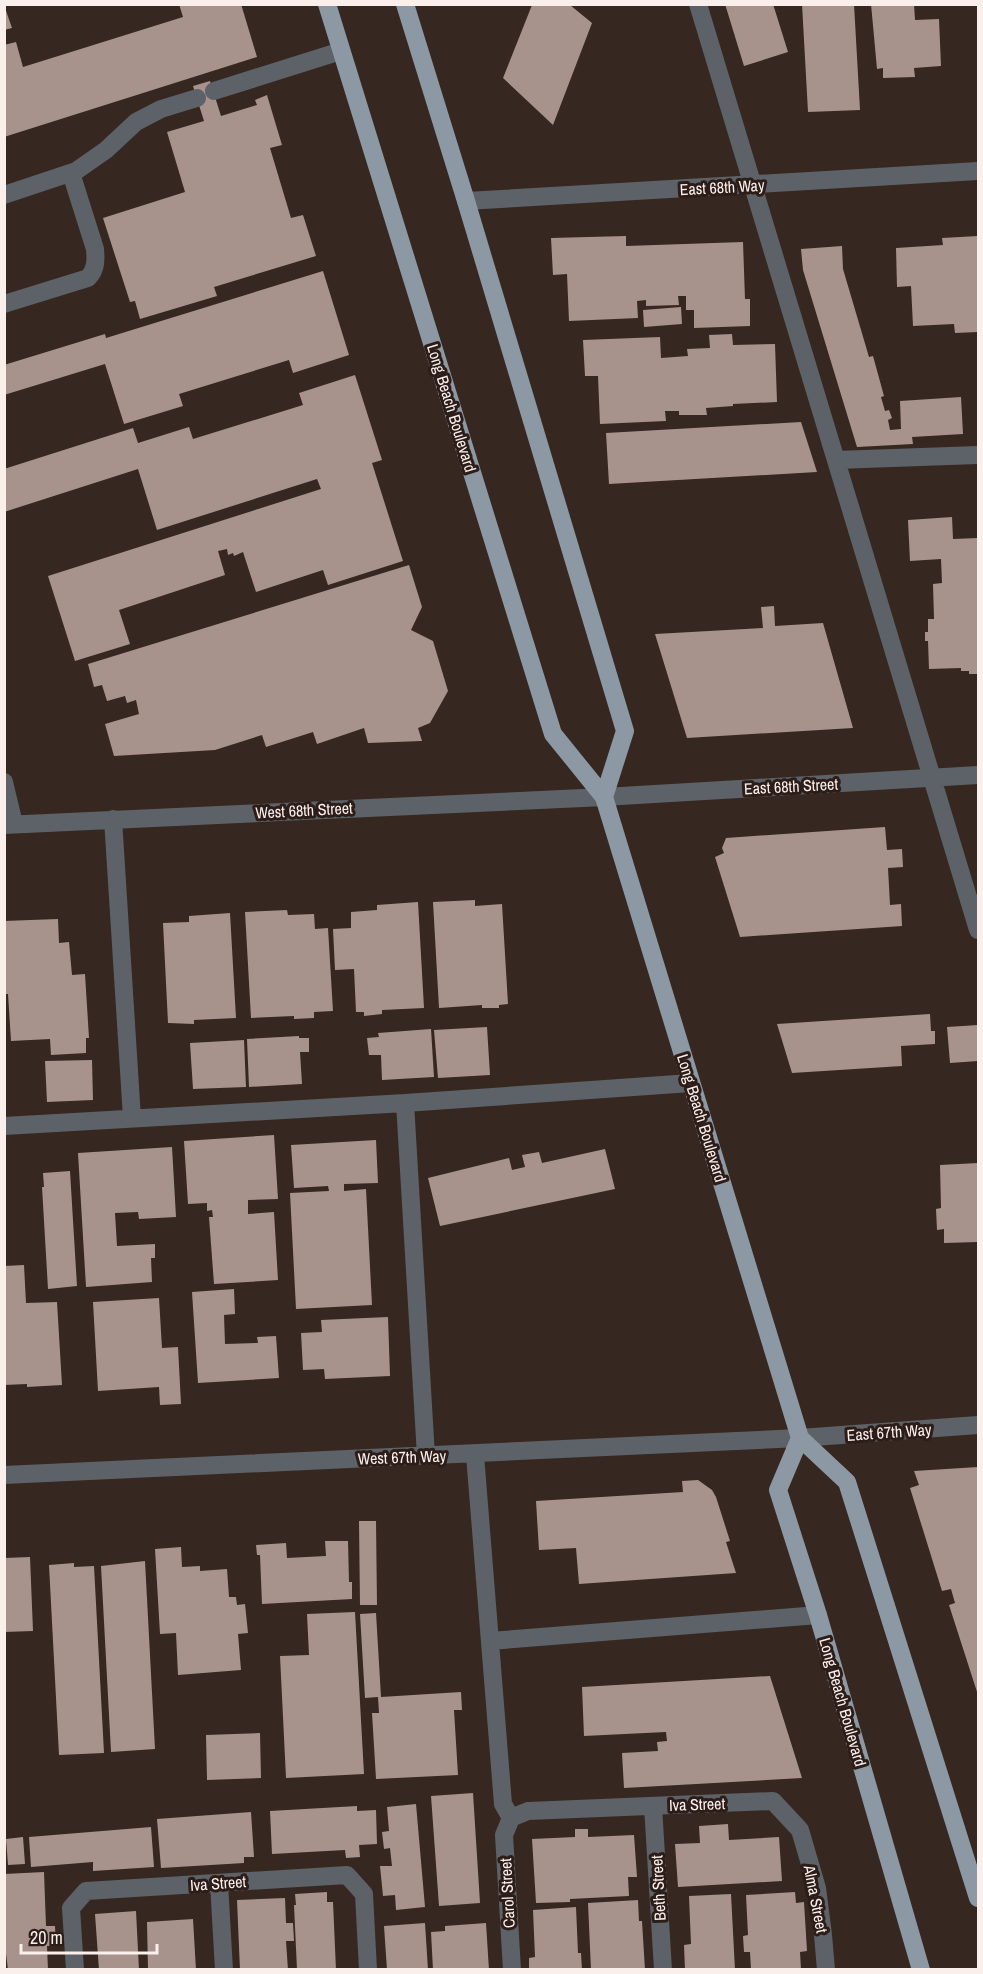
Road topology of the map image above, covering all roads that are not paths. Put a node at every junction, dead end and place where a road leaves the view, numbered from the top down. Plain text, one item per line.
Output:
1 (327, 4) edge
2 (405, 4) edge
3 (698, 4) edge
4 (341, 51) junction
5 (978, 171) edge
6 (71, 173) junction
7 (753, 186) junction
8 (4, 195) edge
9 (466, 201) junction
10 (4, 304) edge
11 (978, 455) edge
12 (836, 460) junction
13 (978, 775) edge
14 (933, 778) junction
15 (4, 782) edge
16 (604, 797) junction
17 (113, 819) junction
18 (10, 824) edge
19 (978, 930) edge
20 (691, 1083) junction
21 (405, 1103) junction
22 (132, 1118) junction
23 (4, 1126) edge
24 (978, 1425) edge
25 (800, 1438) junction
26 (475, 1455) junction
27 (426, 1456) junction
28 (4, 1475) edge
29 (818, 1615) junction
30 (490, 1641) junction
31 (653, 1806) junction
32 (511, 1818) junction
33 (800, 1830) joint
34 (219, 1883) junction
35 (978, 1898) edge
36 (75, 1970) edge
37 (224, 1970) edge
38 (368, 1970) edge
39 (512, 1970) edge
40 (663, 1970) edge
41 (826, 1970) edge
42 (921, 1970) edge

1 - 4 main road, Long Beach Boulevard
2 - 9 main road
3 - 7 street
4 - 6 street
4 - 16 main road, Long Beach Boulevard
5 - 7 street, East 68th Way
6 - 8 street
6 - 10 street
7 - 9 street, East 68th Way
7 - 12 street
9 - 16 main road
11 - 12 street
12 - 14 street
13 - 14 street, East 68th Street
14 - 16 street, East 68th Street
14 - 19 street
15 - 18 street
16 - 17 street, West 68th Street
16 - 20 main road, Long Beach Boulevard
17 - 18 street, West 68th Street
17 - 22 street
20 - 21 street
20 - 25 main road, Long Beach Boulevard
21 - 22 street
21 - 27 street
22 - 23 street
24 - 25 street, East 67th Way
25 - 26 street, West 67th Way
25 - 29 main road, Long Beach Boulevard
25 - 35 main road, Long Beach Boulevard
26 - 27 street, West 67th Way
26 - 30 street
27 - 28 street, West 67th Way
29 - 30 street
29 - 42 main road, Long Beach Boulevard
30 - 32 street
31 - 32 street, Iva Street
31 - 33 street, Iva Street
31 - 40 street, Beth Street
32 - 39 street, Carol Street
33 - 41 street, Alma Street
34 - 36 street, Iva Street
34 - 37 street
34 - 38 street, Iva Street

